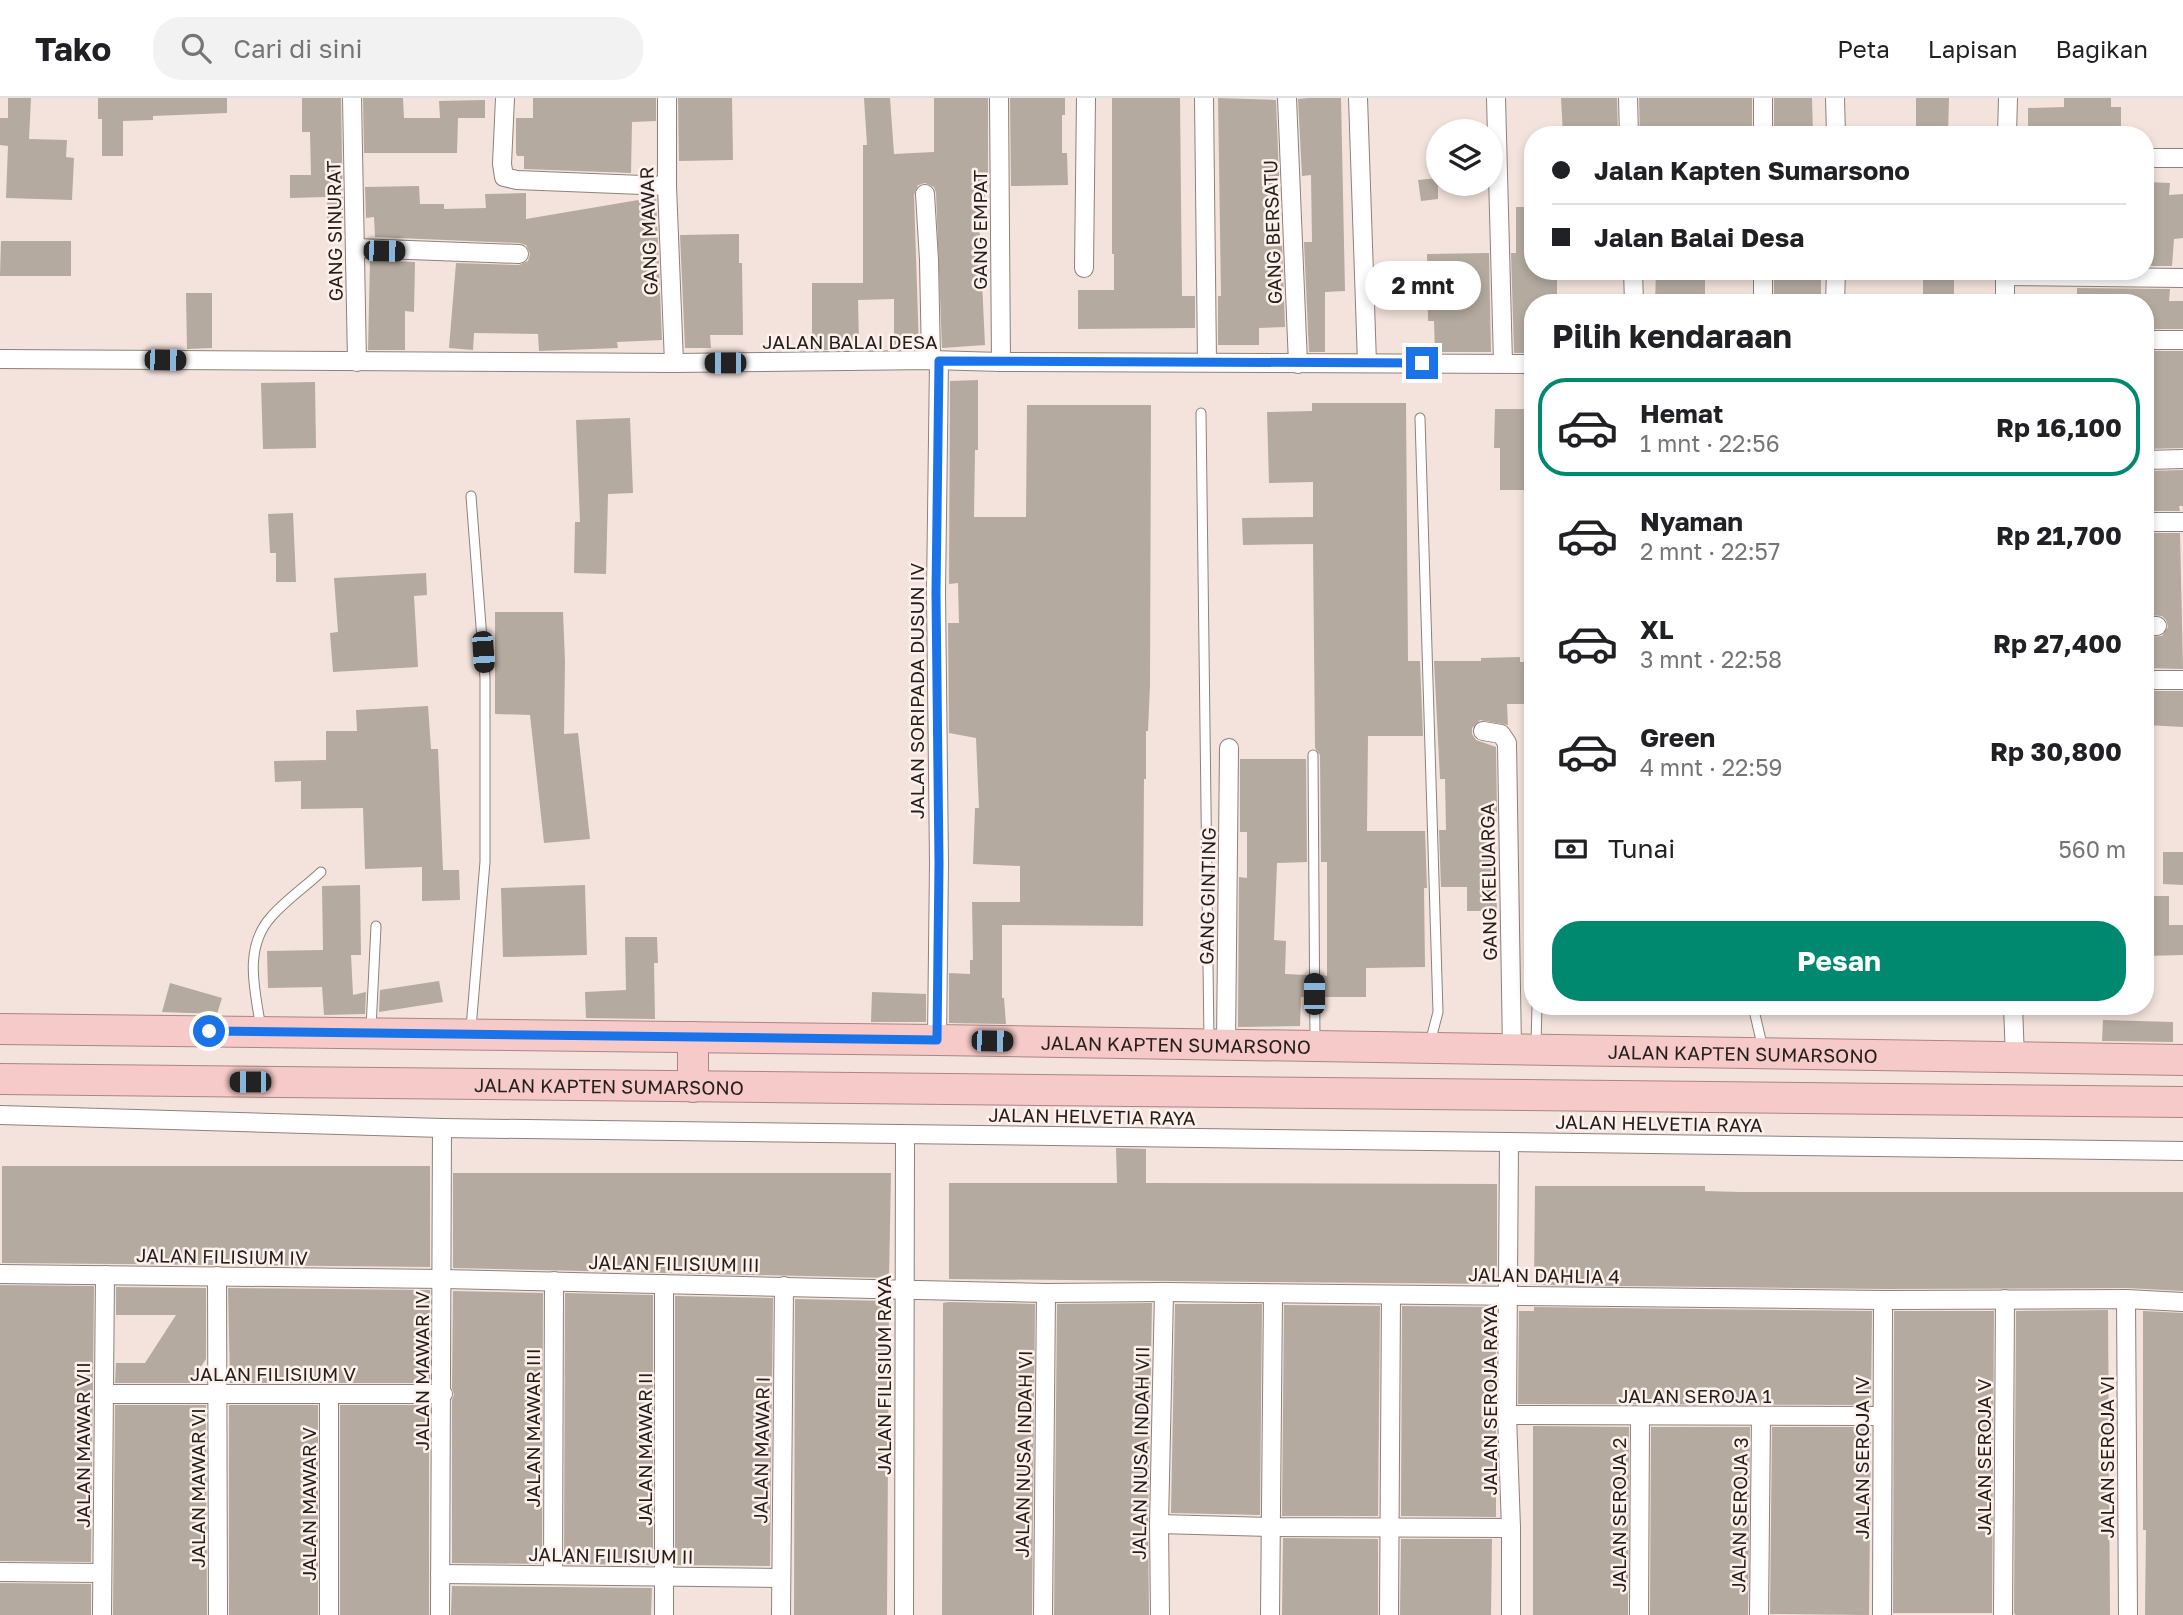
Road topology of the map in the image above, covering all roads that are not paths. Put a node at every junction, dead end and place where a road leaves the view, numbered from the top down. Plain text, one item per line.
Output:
1 (352, 98) edge
2 (505, 98) edge
3 (667, 98) edge
4 (999, 98) edge
5 (1086, 98) edge
6 (1204, 98) edge
7 (1287, 98) edge
8 (1358, 98) edge
9 (1496, 98) edge
10 (1628, 98) edge
11 (1763, 98) edge
12 (1835, 98) edge
13 (2008, 98) edge
14 (1629, 126) edge
15 (1763, 126) edge
16 (1836, 126) edge
17 (2007, 126) edge
18 (2154, 158) edge
19 (2183, 158) edge
20 (667, 186) junction
21 (925, 194) dead end
22 (356, 248) junction
23 (519, 254) dead end
24 (1084, 268) dead end
25 (2154, 277) edge
26 (2183, 278) edge
27 (2154, 340) edge
28 (2183, 340) edge
29 (0, 359) edge
30 (935, 360) junction
31 (357, 362) junction
32 (1001, 362) junction
33 (1207, 362) junction
34 (674, 363) junction
35 (1367, 363) junction
36 (1503, 363) junction
37 (1298, 364) junction
38 (1524, 364) edge
39 (1201, 414) dead end
40 (1420, 418) dead end
41 (2154, 460) edge
42 (2183, 460) edge
43 (471, 496) dead end
44 (2154, 522) edge
45 (2183, 522) edge
46 (2154, 680) edge
47 (2183, 680) edge
48 (1483, 731) dead end
49 (1229, 748) dead end
50 (1313, 755) dead end
51 (321, 872) dead end
52 (376, 926) dead end
53 (1534, 1015) edge
54 (1756, 1015) edge
55 (2013, 1015) edge
56 (0, 1029) edge
57 (937, 1030) junction
58 (261, 1032) junction
59 (371, 1033) junction
60 (471, 1034) junction
61 (693, 1037) junction
62 (1217, 1044) junction
63 (1315, 1046) junction
64 (1429, 1048) junction
65 (1524, 1049) junction
66 (1764, 1053) junction
67 (2015, 1058) junction
68 (2183, 1060) edge
69 (0, 1079) edge
70 (693, 1087) junction
71 (2183, 1102) edge
72 (0, 1115) edge
73 (442, 1128) junction
74 (905, 1135) junction
75 (1509, 1142) junction
76 (2183, 1151) edge
77 (0, 1274) edge
78 (105, 1275) junction
79 (217, 1276) junction
80 (443, 1279) junction
81 (554, 1281) junction
82 (664, 1283) junction
83 (784, 1286) junction
84 (904, 1288) junction
85 (1164, 1292) junction
86 (1046, 1293) junction
87 (1273, 1294) junction
88 (1391, 1294) junction
89 (1510, 1296) junction
90 (2005, 1299) junction
91 (2126, 1299) junction
92 (1883, 1300) junction
93 (2183, 1301) edge
94 (104, 1394) junction
95 (218, 1394) junction
96 (329, 1394) junction
97 (443, 1394) junction
98 (1507, 1415) junction
99 (1640, 1416) junction
100 (1761, 1416) junction
101 (1882, 1416) junction
102 (1159, 1524) junction
103 (1270, 1527) junction
104 (1390, 1528) junction
105 (1511, 1528) junction
106 (0, 1572) edge
107 (102, 1573) junction
108 (440, 1574) junction
109 (553, 1575) junction
110 (665, 1576) junction
111 (780, 1578) junction
112 (102, 1615) edge
113 (218, 1615) edge
114 (329, 1615) edge
115 (440, 1615) edge
116 (664, 1615) edge
117 (781, 1615) edge
118 (904, 1615) edge
119 (1043, 1615) edge
120 (1160, 1615) edge
121 (1270, 1615) edge
122 (1389, 1615) edge
123 (1511, 1615) edge
124 (1639, 1615) edge
125 (1759, 1615) edge
126 (1882, 1615) edge
127 (2003, 1615) edge
128 (2128, 1615) edge

1 - 22 street, GANG SINURAT
2 - 20 street
3 - 20 street, GANG MAWAR
4 - 32 street, GANG EMPAT
5 - 24 street
6 - 33 street
7 - 37 street, GANG BERSATU
8 - 35 street
9 - 36 street
10 - 14 street
11 - 15 street
12 - 16 street
13 - 17 street
18 - 19 street
20 - 34 street, GANG MAWAR
21 - 30 street, JALAN SORIPADA DUSUN IV
22 - 23 street
22 - 31 street, GANG SINURAT
25 - 26 street
27 - 28 street
29 - 31 street, JALAN BALAI DESA
30 - 32 street, JALAN BALAI DESA
30 - 34 street, JALAN BALAI DESA
30 - 57 street, JALAN SORIPADA DUSUN IV
31 - 34 street, JALAN BALAI DESA
32 - 33 street, JALAN BALAI DESA
33 - 37 street, JALAN BALAI DESA
35 - 36 street, JALAN BALAI DESA
35 - 37 street, JALAN BALAI DESA
36 - 38 street, JALAN BALAI DESA
39 - 62 lane
40 - 64 lane
41 - 42 street
43 - 60 lane
44 - 45 street
46 - 47 street
48 - 65 street, GANG KELUARGA
49 - 62 street, GANG GINTING
50 - 63 lane
51 - 58 lane
52 - 59 lane
53 - 65 lane
54 - 66 lane
55 - 67 street
56 - 58 highway, JALAN KAPTEN SUMARSONO
57 - 61 highway, JALAN KAPTEN SUMARSONO
57 - 62 highway, JALAN KAPTEN SUMARSONO
58 - 59 highway, JALAN KAPTEN SUMARSONO
59 - 60 highway, JALAN KAPTEN SUMARSONO
60 - 61 highway, JALAN KAPTEN SUMARSONO
61 - 70 highway
62 - 63 highway, JALAN KAPTEN SUMARSONO
63 - 64 highway, JALAN KAPTEN SUMARSONO
64 - 65 highway, JALAN KAPTEN SUMARSONO
65 - 66 highway, JALAN KAPTEN SUMARSONO
66 - 67 highway, JALAN KAPTEN SUMARSONO
67 - 68 highway, JALAN KAPTEN SUMARSONO
69 - 70 highway, JALAN KAPTEN SUMARSONO
70 - 71 highway, JALAN KAPTEN SUMARSONO
72 - 73 street, JALAN HELVETIA RAYA
73 - 74 street, JALAN HELVETIA RAYA
73 - 80 street, JALAN MAWAR IV
74 - 75 street, JALAN HELVETIA RAYA
74 - 84 street, JALAN FILISIUM RAYA
75 - 76 street, JALAN HELVETIA RAYA
75 - 89 street, JALAN SEROJA RAYA
77 - 78 street, JALAN FILISIUM IV
78 - 79 street, JALAN FILISIUM IV
78 - 94 street, JALAN MAWAR VII
79 - 80 street, JALAN FILISIUM IV
79 - 95 street, JALAN MAWAR VI
80 - 81 street, JALAN FILISIUM III
80 - 97 street, JALAN MAWAR IV
81 - 82 street, JALAN FILISIUM III
81 - 109 street, JALAN MAWAR III
82 - 83 street, JALAN FILISIUM III
82 - 110 street, JALAN MAWAR II
83 - 84 street, JALAN FILISIUM III
83 - 111 street, JALAN MAWAR I
84 - 86 street, JALAN DAHLIA 4
84 - 118 street, JALAN FILISIUM RAYA
85 - 86 street, JALAN DAHLIA 4
85 - 87 street, JALAN DAHLIA 4
85 - 102 street, JALAN NUSA INDAH VII
86 - 119 street, JALAN NUSA INDAH VI
87 - 88 street, JALAN DAHLIA 4
87 - 103 street
88 - 89 street, JALAN DAHLIA 4
88 - 104 street
89 - 92 street, JALAN DAHLIA 4
89 - 98 street, JALAN SEROJA RAYA
90 - 91 street, JALAN DAHLIA 4
90 - 92 street, JALAN DAHLIA 4
90 - 127 street, JALAN SEROJA V
91 - 93 street, JALAN DAHLIA 4
91 - 128 street, JALAN SEROJA VI
92 - 101 street, JALAN SEROJA IV
94 - 95 street, JALAN FILISIUM V
94 - 107 street, JALAN MAWAR VII
95 - 96 street, JALAN FILISIUM V
95 - 113 street, JALAN MAWAR VI
96 - 97 street, JALAN FILISIUM V
96 - 114 street, JALAN MAWAR V
97 - 108 street, JALAN MAWAR IV
98 - 99 street, JALAN SEROJA 1
98 - 105 street, JALAN SEROJA RAYA
99 - 100 street, JALAN SEROJA 1
99 - 124 street, JALAN SEROJA 2
100 - 101 street, JALAN SEROJA 1
100 - 125 street, JALAN SEROJA 3
101 - 126 street, JALAN SEROJA IV
102 - 103 street
102 - 120 street, JALAN NUSA INDAH VII
103 - 104 street
103 - 121 street
104 - 105 street
104 - 122 street
105 - 123 street, JALAN SEROJA RAYA
106 - 107 street
107 - 112 street, JALAN MAWAR VII
108 - 109 street, JALAN FILISIUM II
108 - 115 street, JALAN MAWAR IV
109 - 110 street, JALAN FILISIUM II
110 - 111 street, JALAN FILISIUM II
110 - 116 street, JALAN MAWAR II
111 - 117 street, JALAN MAWAR I

